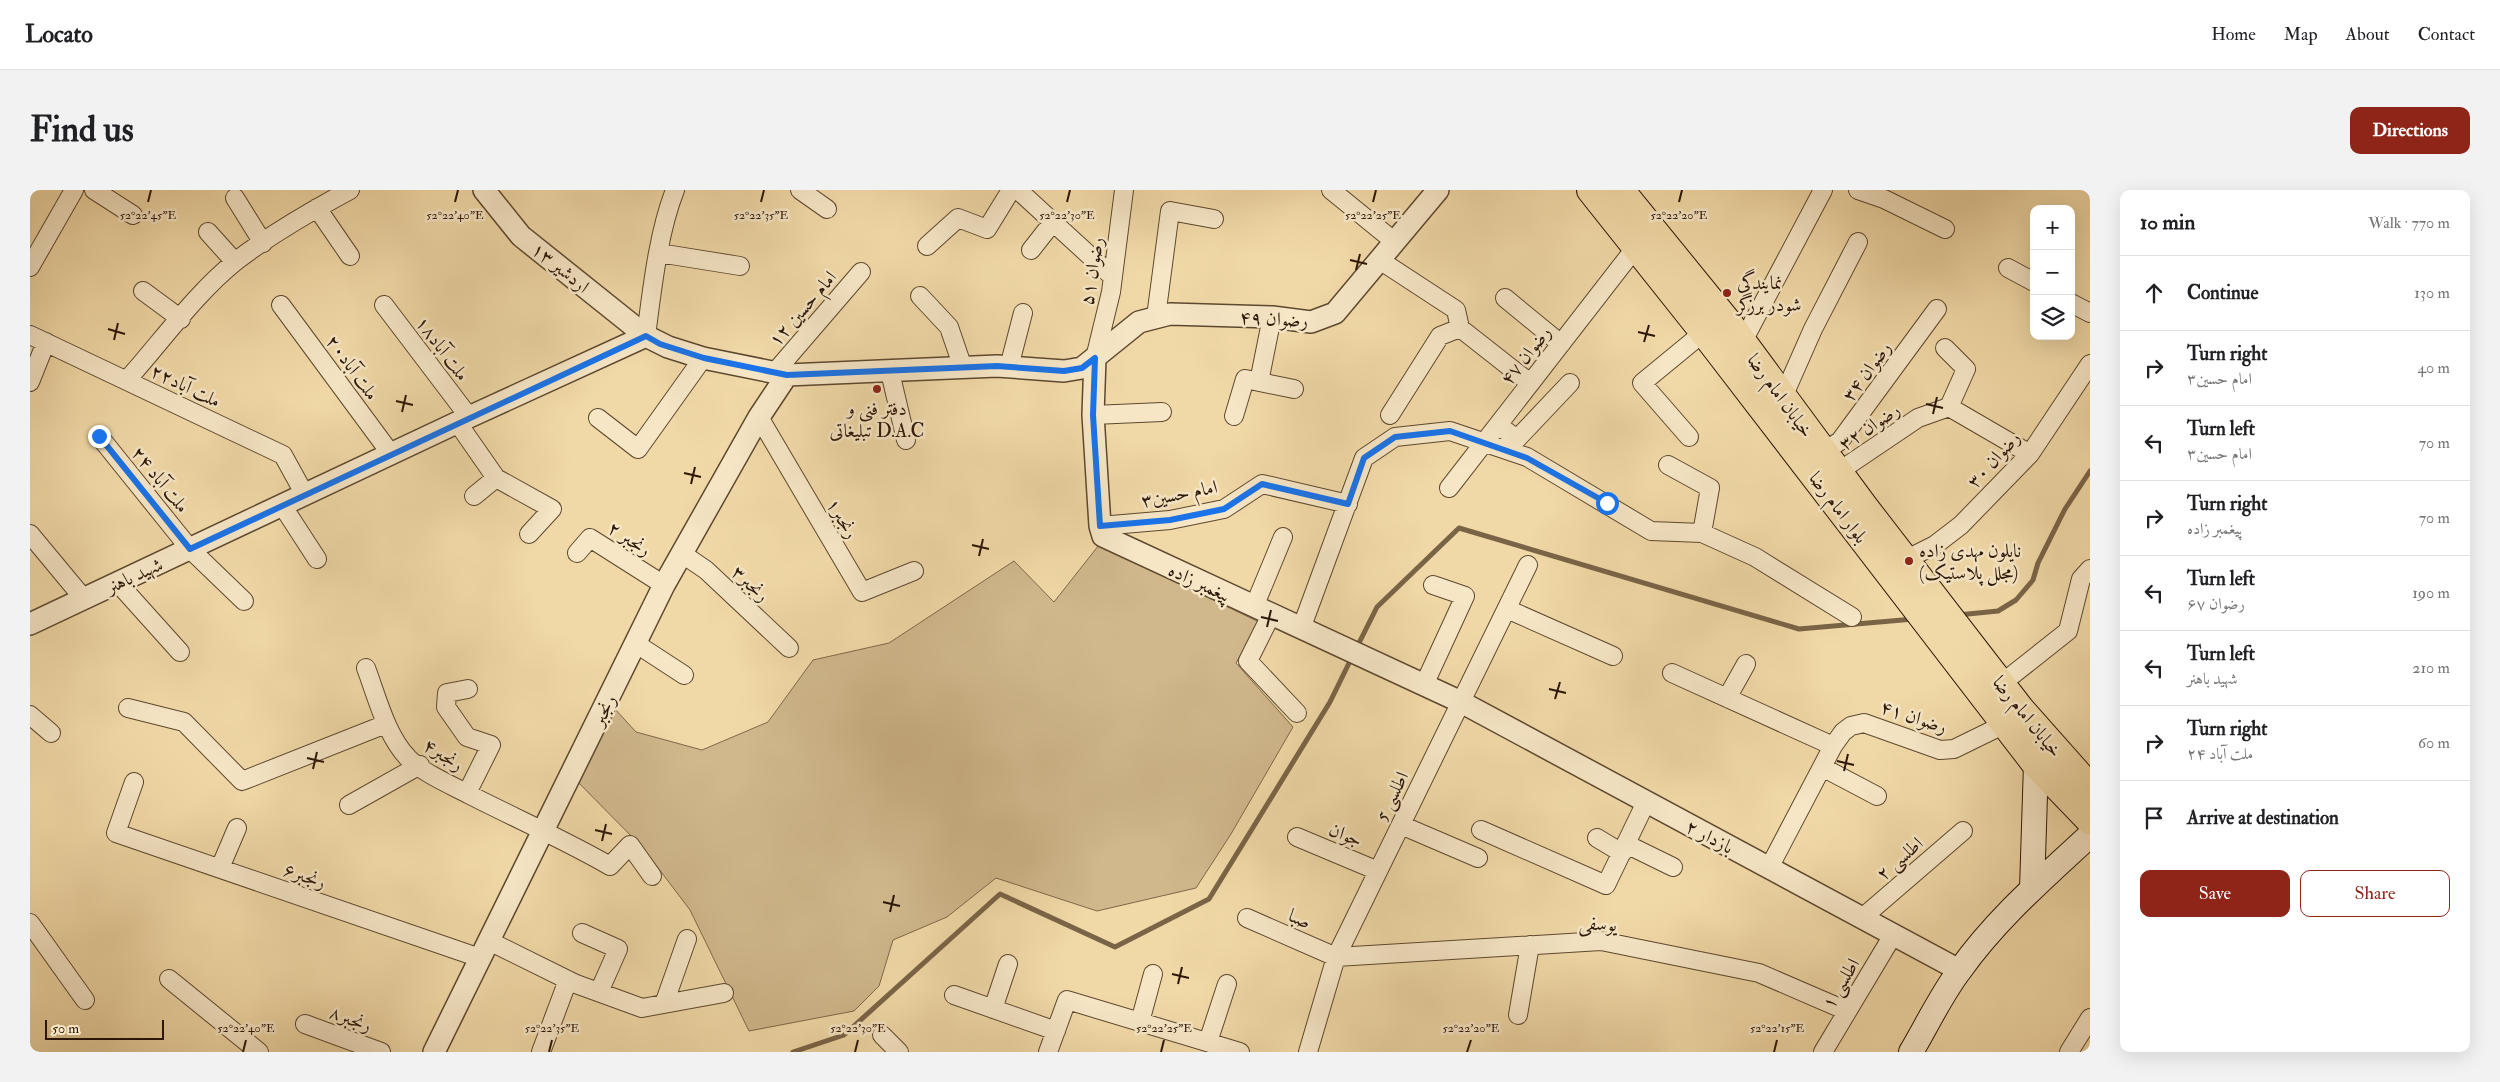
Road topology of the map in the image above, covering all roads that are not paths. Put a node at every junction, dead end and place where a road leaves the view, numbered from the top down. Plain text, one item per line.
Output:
1 (74, 190) edge
2 (94, 190) edge
3 (350, 190) edge
4 (484, 190) edge
5 (800, 190) edge
6 (1011, 190) edge
7 (1018, 190) edge
8 (1124, 190) edge
9 (1331, 190) edge
10 (1438, 190) edge
11 (1591, 190) edge
12 (1620, 190) edge
13 (1823, 190) edge
14 (1858, 190) edge
15 (672, 191) edge
16 (236, 198) dead end
17 (317, 208) junction
18 (828, 209) dead end
19 (133, 215) dead end
20 (1214, 219) dead end
21 (1052, 222) junction
22 (1945, 229) dead end
23 (208, 232) dead end
24 (1395, 242) junction
25 (1858, 242) dead end
26 (263, 243) junction
27 (927, 246) dead end
28 (1636, 247) junction
29 (1031, 250) dead end
30 (659, 253) junction
31 (350, 256) dead end
32 (1381, 261) junction
33 (235, 262) junction
34 (740, 266) dead end
35 (30, 267) edge
36 (2008, 268) dead end
37 (861, 272) dead end
38 (1112, 278) junction
39 (2030, 280) edge
40 (142, 291) dead end
41 (920, 296) dead end
42 (1505, 298) dead end
43 (281, 305) dead end
44 (384, 305) dead end
45 (2075, 305) edge
46 (1937, 309) dead end
47 (1023, 313) dead end
48 (2090, 313) edge
49 (1156, 317) junction
50 (1272, 317) junction
51 (181, 319) junction
52 (1460, 328) junction
53 (1704, 332) junction
54 (30, 335) edge
55 (646, 336) junction
56 (46, 342) junction
57 (1742, 343) junction
58 (1561, 344) junction
59 (1945, 348) dead end
60 (704, 358) junction
61 (1095, 358) junction
62 (2090, 364) edge
63 (1009, 367) junction
64 (962, 368) junction
65 (890, 372) junction
66 (781, 374) junction
67 (127, 380) junction
68 (30, 382) edge
69 (1259, 382) junction
70 (1570, 383) dead end
71 (1530, 384) junction
72 (1294, 389) dead end
73 (1783, 397) junction
74 (1949, 407) junction
75 (1162, 412) dead end
76 (1093, 415) junction
77 (1390, 415) dead end
78 (1234, 416) dead end
79 (759, 417) junction
80 (598, 418) dead end
81 (463, 419) junction
82 (1498, 425) junction
83 (99, 436) dead end
84 (1689, 437) dead end
85 (906, 440) dead end
86 (1484, 443) junction
87 (391, 454) junction
88 (2030, 454) junction
89 (1831, 462) junction
90 (1668, 465) dead end
91 (496, 478) junction
92 (1449, 488) dead end
93 (305, 494) junction
94 (474, 496) dead end
95 (1348, 504) junction
96 (282, 505) junction
97 (1100, 526) junction
98 (1702, 533) junction
99 (30, 534) edge
100 (529, 534) dead end
101 (1283, 536) dead end
102 (190, 549) junction
103 (681, 553) junction
104 (577, 554) dead end
105 (318, 559) dead end
106 (1905, 560) junction
107 (1528, 565) dead end
108 (2090, 569) edge
109 (914, 572) dead end
110 (118, 583) junction
111 (664, 585) junction
112 (1433, 585) dead end
113 (84, 599) junction
114 (244, 601) dead end
115 (1507, 609) junction
116 (1262, 611) junction
117 (1852, 617) dead end
118 (1936, 617) junction
119 (32, 621) edge
120 (1301, 629) junction
121 (635, 643) junction
122 (789, 648) dead end
123 (180, 652) dead end
124 (1613, 656) dead end
125 (1746, 664) dead end
126 (366, 668) dead end
127 (1672, 673) dead end
128 (684, 675) dead end
129 (2001, 684) junction
130 (1424, 685) junction
131 (468, 689) dead end
132 (1727, 698) junction
133 (1461, 702) junction
134 (128, 708) dead end
135 (1298, 713) dead end
136 (30, 716) edge
137 (386, 724) junction
138 (2005, 724) junction
139 (51, 733) dead end
140 (1833, 746) junction
141 (2036, 764) junction
142 (420, 765) junction
143 (1822, 767) junction
144 (134, 782) dead end
145 (2090, 788) edge
146 (467, 793) junction
147 (1877, 796) dead end
148 (1646, 802) junction
149 (349, 805) dead end
150 (2090, 820) edge
151 (1401, 825) junction
152 (237, 828) dead end
153 (1481, 830) dead end
154 (1963, 830) dead end
155 (543, 832) junction
156 (2090, 835) edge
157 (1297, 837) dead end
158 (1597, 838) dead end
159 (1624, 848) junction
160 (1478, 858) dead end
161 (1673, 867) dead end
162 (220, 868) junction
163 (1770, 868) junction
164 (1378, 871) junction
165 (652, 876) dead end
166 (2032, 889) junction
167 (1247, 918) dead end
168 (1862, 918) junction
169 (30, 923) edge
170 (582, 933) dead end
171 (1893, 935) junction
172 (687, 939) dead end
173 (1530, 945) junction
174 (485, 950) junction
175 (1336, 957) junction
176 (1008, 964) dead end
177 (1959, 970) junction
178 (1153, 974) dead end
179 (169, 979) dead end
180 (568, 980) junction
181 (1227, 984) dead end
182 (599, 992) junction
183 (724, 993) dead end
184 (954, 995) dead end
185 (85, 1000) dead end
186 (664, 1004) junction
187 (993, 1009) junction
188 (1848, 1011) junction
189 (1518, 1015) dead end
190 (2090, 1018) edge
191 (1140, 1022) junction
192 (305, 1024) dead end
193 (1056, 1031) junction
194 (882, 1035) dead end
195 (1208, 1042) junction
196 (259, 1052) edge
197 (381, 1052) edge
198 (434, 1052) edge
199 (541, 1052) edge
200 (899, 1052) edge
201 (1048, 1052) edge
202 (1240, 1052) edge
203 (1308, 1052) edge
204 (1823, 1052) edge
205 (1911, 1052) edge
206 (2069, 1052) edge

1 - 35 street
2 - 19 street
3 - 17 street
4 - 55 street, اردشیر ۱۳
5 - 18 street
6 - 27 street
7 - 21 street
8 - 38 street, رضوان ۵۱
9 - 24 street
10 - 24 street, رضوان ۴۹
11 - 28 main road, بلوار امام رضا
12 - 57 main road, خیابان امام رضا
13 - 57 street
14 - 22 street
15 - 30 street
16 - 26 street
17 - 26 street
17 - 31 street
20 - 49 street
21 - 29 street
21 - 38 street
23 - 33 street
24 - 32 street, رضوان ۴۹
25 - 73 street
26 - 33 street
28 - 53 main road, بلوار امام رضا
28 - 58 street, رضوان ۴۷
30 - 34 street
30 - 55 street
32 - 50 street, رضوان ۴۹
32 - 52 street
33 - 51 street
36 - 39 street
37 - 66 street, امام حسین ۱۲
38 - 61 street, رضوان ۵۱
40 - 51 street
41 - 64 street
42 - 58 street
43 - 87 street, ملت آباد۲۰
44 - 81 street, ملت آباد۱۸
45 - 48 street
46 - 89 street, رضوان ۳۴
47 - 63 street
49 - 50 street, رضوان ۴۹
49 - 61 street, رضوان ۴۹
50 - 69 street
51 - 67 street
52 - 71 street
52 - 77 street
53 - 84 street
53 - 118 main road, بلوار امام رضا
54 - 56 street, ملت آباد۲۲
55 - 60 street, اردشیر ۱۳
55 - 81 street, شهید باهنر
56 - 67 street, ملت آباد۲۲
56 - 68 street
57 - 73 main road, خیابان امام رضا
58 - 71 street, رضوان ۴۷
59 - 74 street
60 - 66 street, اردشیر ۱۳
60 - 80 street
61 - 63 street, رضوان ۴۹
61 - 76 street
62 - 88 street, رضوان ۳۰
63 - 64 street, رضوان ۴۹
64 - 65 street, رضوان ۴۹
65 - 66 street, اردشیر ۱۳
65 - 85 street
66 - 79 street, رنجبر
67 - 93 street, ملت آباد۲۲
69 - 72 street
69 - 78 street
70 - 82 street
71 - 82 street, رضوان ۴۷
73 - 89 main road, خیابان امام رضا
74 - 88 street
74 - 89 street, رضوان ۳۲
75 - 76 street
76 - 97 street
79 - 103 street, رنجبر
79 - 109 street, رنجبر۱
81 - 87 street, شهید باهنر
81 - 91 street, ملت آباد۱۸
82 - 86 street, رضوان ۴۷
83 - 102 street, ملت آباد ۲۴
86 - 92 street, رضوان ۴۷
86 - 95 street
86 - 98 street
87 - 93 street, شهید باهنر
88 - 106 street, رضوان ۳۰
89 - 106 main road, خیابان امام رضا
90 - 98 street
91 - 94 street
91 - 100 street
93 - 96 street, شهید باهنر
95 - 97 street, امام حسین۳
95 - 120 street
96 - 102 street, شهید باهنر
96 - 105 street
97 - 116 street, پیغمبر زاده
98 - 117 street
99 - 113 street
101 - 116 street
102 - 110 street, شهید باهنر
102 - 114 street, ملت آباد ۲۴
103 - 111 street, رنجبر
103 - 122 street, رنجبر۳
104 - 111 street, رنجبر ۲
106 - 118 main road, خیابان امام رضا
107 - 115 street, اطلسی 5
108 - 129 street
110 - 113 street, شهید باهنر
110 - 123 street
111 - 121 street, رنجبر
112 - 130 street
113 - 119 street, شهید باهنر
115 - 124 street
115 - 133 street, اطلسی 5
116 - 120 street, پیغمبر زاده
116 - 135 street
118 - 129 main road, خیابان امام رضا
118 - 138 main road, بلوار امام رضا
120 - 130 street, پیغمبر زاده
121 - 128 street
121 - 155 street, رنجبر
125 - 132 street
126 - 137 street, رنجبر۴
127 - 132 street
129 - 145 main road, خیابان امام رضا
130 - 133 street, پیغمبر زاده
131 - 146 street
132 - 140 street
133 - 148 street, بازدار ۲
133 - 151 street, اطلسی 5
134 - 137 street
136 - 139 street
137 - 142 street, رنجبر۴
138 - 140 street, رضوان ۴۱
138 - 141 main road, بلوار امام رضا
140 - 143 street, رضوان ۴۱
141 - 150 main road, بلوار امام رضا
141 - 166 main road
142 - 146 street, رنجبر۴
142 - 149 street
143 - 147 street
143 - 163 street, رضوان ۴۱
144 - 162 street, رنجبر۶
146 - 155 street, رنجبر۴
148 - 159 street
148 - 163 street, بازدار ۲
151 - 160 street
151 - 164 street, اطلسی 5
152 - 162 street
153 - 159 street
154 - 168 street, اطلسی ۲
155 - 165 street, رنجبر۴
155 - 174 street, رنجبر
156 - 166 main road
157 - 164 street, جوان
158 - 159 street
159 - 161 street
162 - 174 street, رنجبر۶
163 - 168 street, بازدار ۲
164 - 175 street, اطلسی 5
166 - 177 main road
167 - 175 street, صبا
168 - 171 street, بازدار ۲
169 - 185 street
170 - 182 street
171 - 177 street, بازدار ۲
171 - 188 street, اطلسی ۱
172 - 186 street
173 - 175 street, یوسفی
173 - 188 street, یوسفی
173 - 189 street
174 - 180 street, رنجبر۶
174 - 198 street, رنجبر
175 - 203 street, اطلسی 5
176 - 187 street
177 - 205 main road
178 - 191 street
179 - 196 street
180 - 182 street, رنجبر۶
180 - 199 street
181 - 195 street
182 - 186 street, رنجبر۶
183 - 186 street, رنجبر۶
184 - 187 street
187 - 193 street
188 - 204 street, اطلسی ۱
190 - 206 street
191 - 193 street
191 - 195 street
192 - 197 street, رنجبر۸
193 - 201 street
194 - 200 street
195 - 202 street

